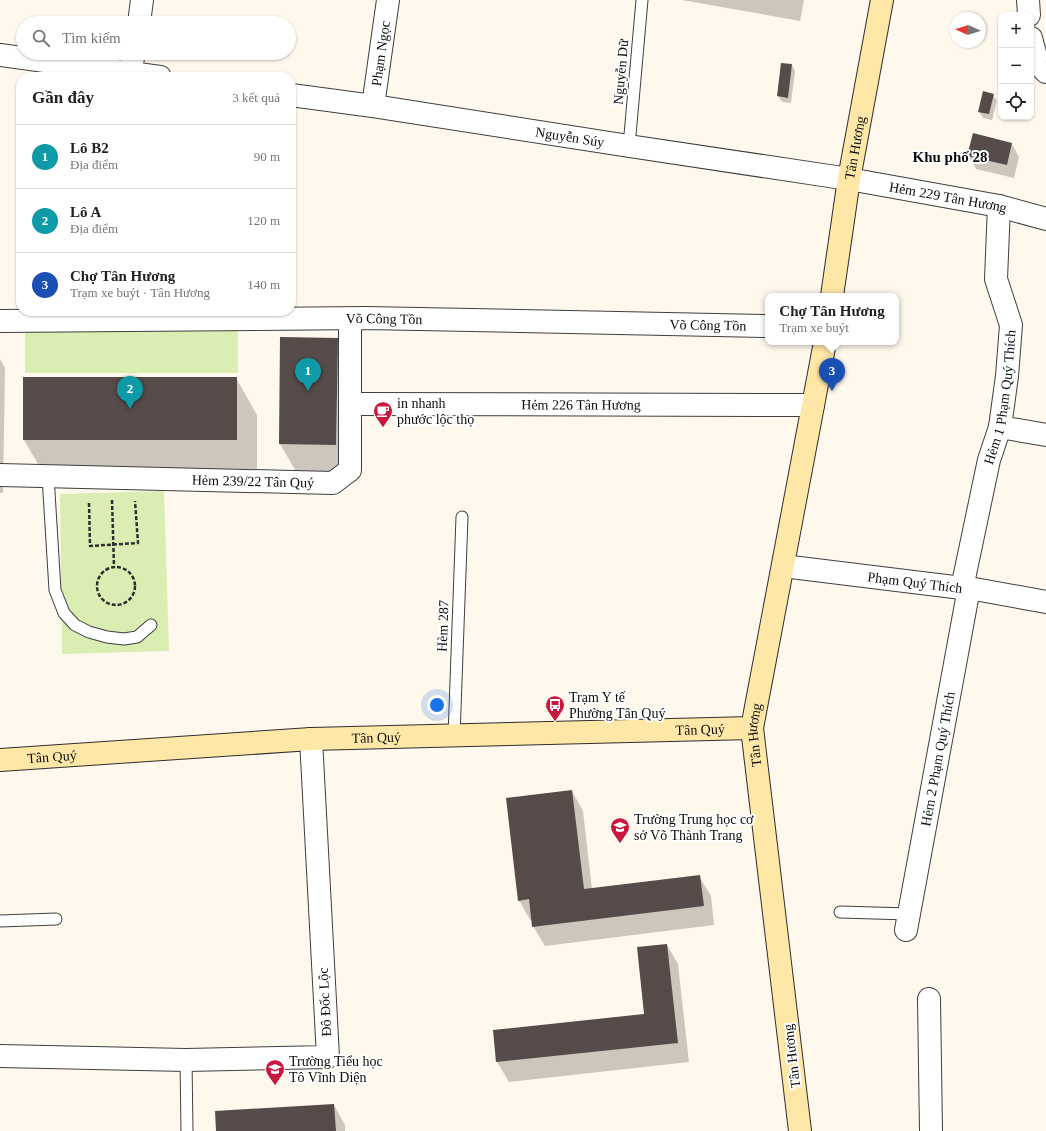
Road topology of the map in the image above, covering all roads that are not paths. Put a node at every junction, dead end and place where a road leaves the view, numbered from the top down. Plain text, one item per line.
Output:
1 (142, 0) edge
2 (388, 0) edge
3 (642, 0) edge
4 (882, 0) edge
5 (1028, 0) edge
6 (1029, 12) edge
7 (140, 16) edge
8 (1034, 48) edge
9 (0, 55) edge
10 (16, 56) edge
11 (82, 60) edge
12 (132, 63) edge
13 (150, 72) edge
14 (1046, 72) edge
15 (296, 96) edge
16 (373, 106) junction
17 (629, 146) junction
18 (849, 178) junction
19 (999, 206) junction
20 (1046, 218) edge
21 (832, 293) edge
22 (350, 318) junction
23 (0, 321) edge
24 (765, 326) edge
25 (824, 345) edge
26 (350, 404) junction
27 (813, 405) junction
28 (1000, 427) junction
29 (1046, 435) edge
30 (0, 475) edge
31 (48, 476) junction
32 (462, 517) dead end
33 (783, 566) junction
34 (965, 588) junction
35 (1046, 602) edge
36 (151, 625) dead end
37 (752, 728) junction
38 (454, 736) junction
39 (311, 739) junction
40 (0, 760) edge
41 (840, 912) dead end
42 (56, 919) dead end
43 (0, 921) edge
44 (908, 922) joint
45 (929, 999) dead end
46 (0, 1056) edge
47 (186, 1060) junction
48 (187, 1131) edge
49 (800, 1131) edge
50 (931, 1131) edge

1 - 7 street
2 - 16 street, Phạm Ngọc
3 - 17 lane, Nguyễn Dữ
4 - 18 street, Tân Hương
5 - 6 street
8 - 14 street
9 - 10 street
11 - 12 street
12 - 13 street
15 - 16 street, Nguyễn Súy
16 - 17 street, Nguyễn Súy
17 - 18 street, Nguyễn Súy
18 - 19 street, Hẻm 229 Tân Hương
18 - 21 street, Tân Hương
19 - 20 street, Hẻm 229 Tân Hương
19 - 28 street, Hẻm 1 Phạm Quý Thích
22 - 23 street, Võ Công Tồn
22 - 24 street, Võ Công Tồn
22 - 26 street, Hẻm 239/22 Tân Quý
25 - 27 street, Tân Hương
26 - 27 street, Hẻm 226 Tân Hương
26 - 31 street, Hẻm 239/22 Tân Quý
27 - 33 street, Tân Hương
28 - 29 street
28 - 34 street, Hẻm 1 Phạm Quý Thích
30 - 31 street, Hẻm 239/22 Tân Quý
31 - 36 lane
32 - 38 lane, Hèm 287
33 - 34 street, Phạm Quý Thích
33 - 37 street, Tân Hương
34 - 35 street, Phạm Quý Thích
34 - 44 street, Hẻm 2 Phạm Quý Thích
37 - 38 street, Tân Quý
37 - 49 street, Tân Hương
38 - 39 street, Tân Quý
39 - 40 street, Tân Quý
39 - 47 street, Đô Đốc Lộc
41 - 44 lane
42 - 43 lane
45 - 50 street
46 - 47 street, Đô Đốc Lộc
47 - 48 lane

